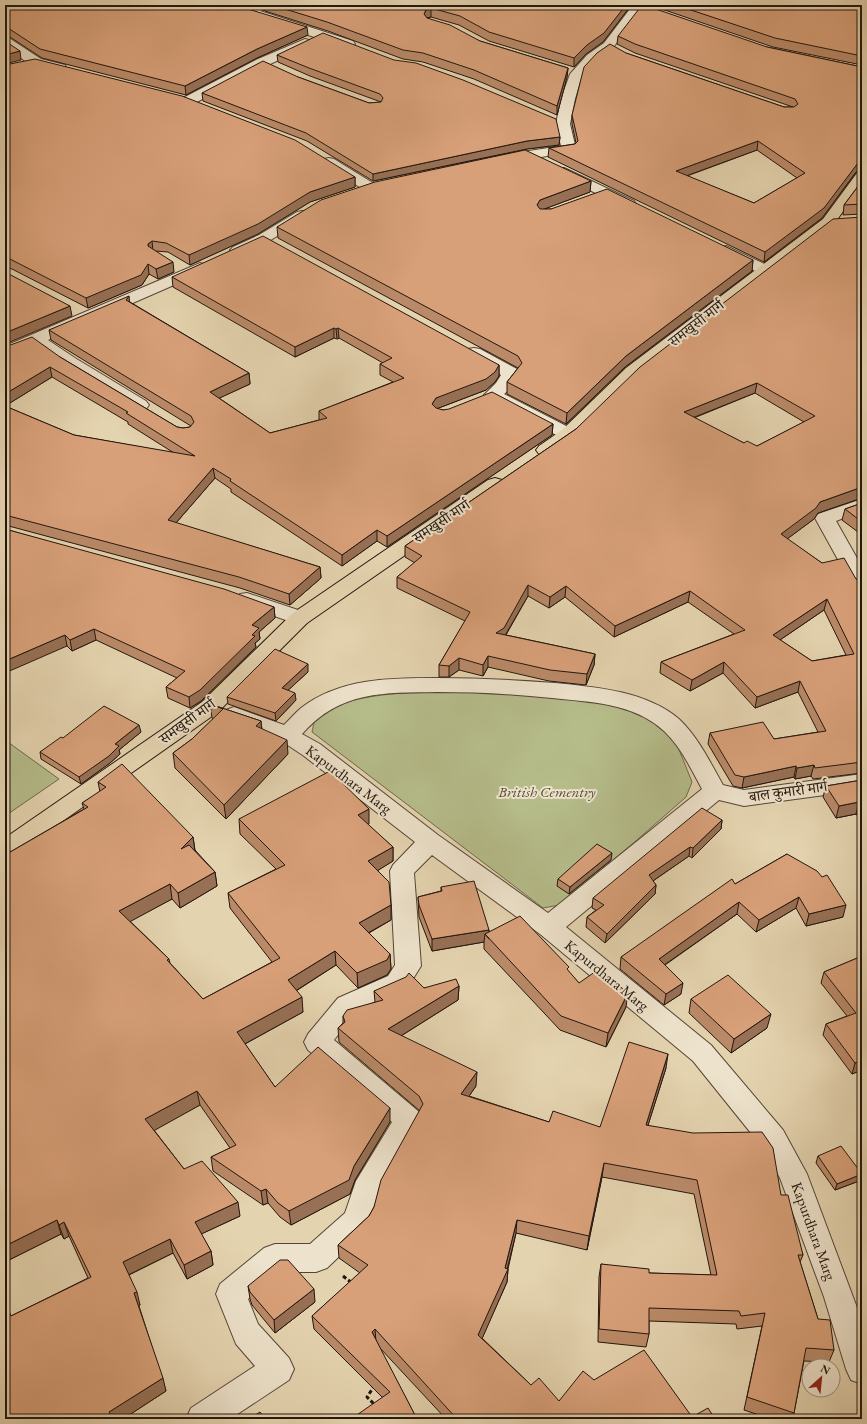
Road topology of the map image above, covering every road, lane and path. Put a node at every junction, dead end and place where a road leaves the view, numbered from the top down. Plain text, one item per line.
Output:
1 (265, 5) edge
2 (636, 6) edge
3 (653, 12) edge
4 (323, 35) junction
5 (5, 41) edge
6 (358, 48) edge
7 (36, 62) junction
8 (263, 62) junction
9 (20, 65) edge
10 (276, 68) edge
11 (563, 70) edge
12 (74, 72) edge
13 (576, 74) junction
14 (173, 97) edge
15 (188, 101) junction
16 (202, 107) edge
17 (548, 118) edge
18 (563, 124) junction
19 (528, 154) junction
20 (320, 156) edge
21 (489, 162) edge
22 (862, 176) edge
23 (606, 192) junction
24 (350, 195) edge
25 (585, 200) edge
26 (316, 206) edge
27 (640, 209) edge
28 (848, 221) edge
29 (828, 222) junction
30 (717, 247) edge
31 (170, 262) edge
32 (765, 270) junction
33 (189, 273) junction
34 (36, 339) junction
35 (463, 347) edge
36 (5, 352) edge
37 (151, 412) edge
38 (568, 434) junction
39 (529, 461) edge
40 (510, 474) edge
41 (862, 505) edge
42 (862, 585) edge
43 (232, 594) edge
44 (300, 618) junction
45 (210, 707) junction
46 (288, 735) junction
47 (862, 782) edge
48 (715, 791) junction
49 (430, 841) junction
50 (5, 850) edge
51 (549, 927) junction
52 (316, 1258) junction
53 (359, 1288) edge
54 (862, 1369) edge
55 (380, 1378) edge
56 (378, 1408) edge
57 (202, 1419) edge

1 - 4 street
2 - 3 street
2 - 13 street
4 - 6 street
4 - 8 street
5 - 7 street
7 - 9 street
7 - 12 street
8 - 10 street
8 - 15 street
11 - 13 street
13 - 18 street
14 - 15 street
15 - 16 street
17 - 18 street
18 - 19 street
19 - 21 street
19 - 23 street
20 - 24 street
22 - 29 main road, समखुसी मार्ग
23 - 25 street
23 - 27 street
26 - 33 street
28 - 29 street
29 - 32 main road, समखुसी मार्ग
30 - 32 street
31 - 33 street
32 - 38 main road, समखुसी मार्ग
33 - 34 street
34 - 36 street
34 - 37 street
35 - 38 street
38 - 39 main road, समखुसी मार्ग
40 - 44 main road, समखुसी मार्ग
41 - 42 street
43 - 44 street
44 - 45 main road, समखुसी मार्ग
45 - 46 street, Kapurdhara Marg
45 - 50 main road, समखुसी मार्ग
46 - 48 street
46 - 49 street, Kapurdhara Marg
47 - 48 street, बाल कुमारी मार्ग
48 - 51 street
49 - 51 street, Kapurdhara Marg
49 - 52 street
51 - 54 street, Kapurdhara Marg
52 - 53 path
52 - 57 street
55 - 56 path

